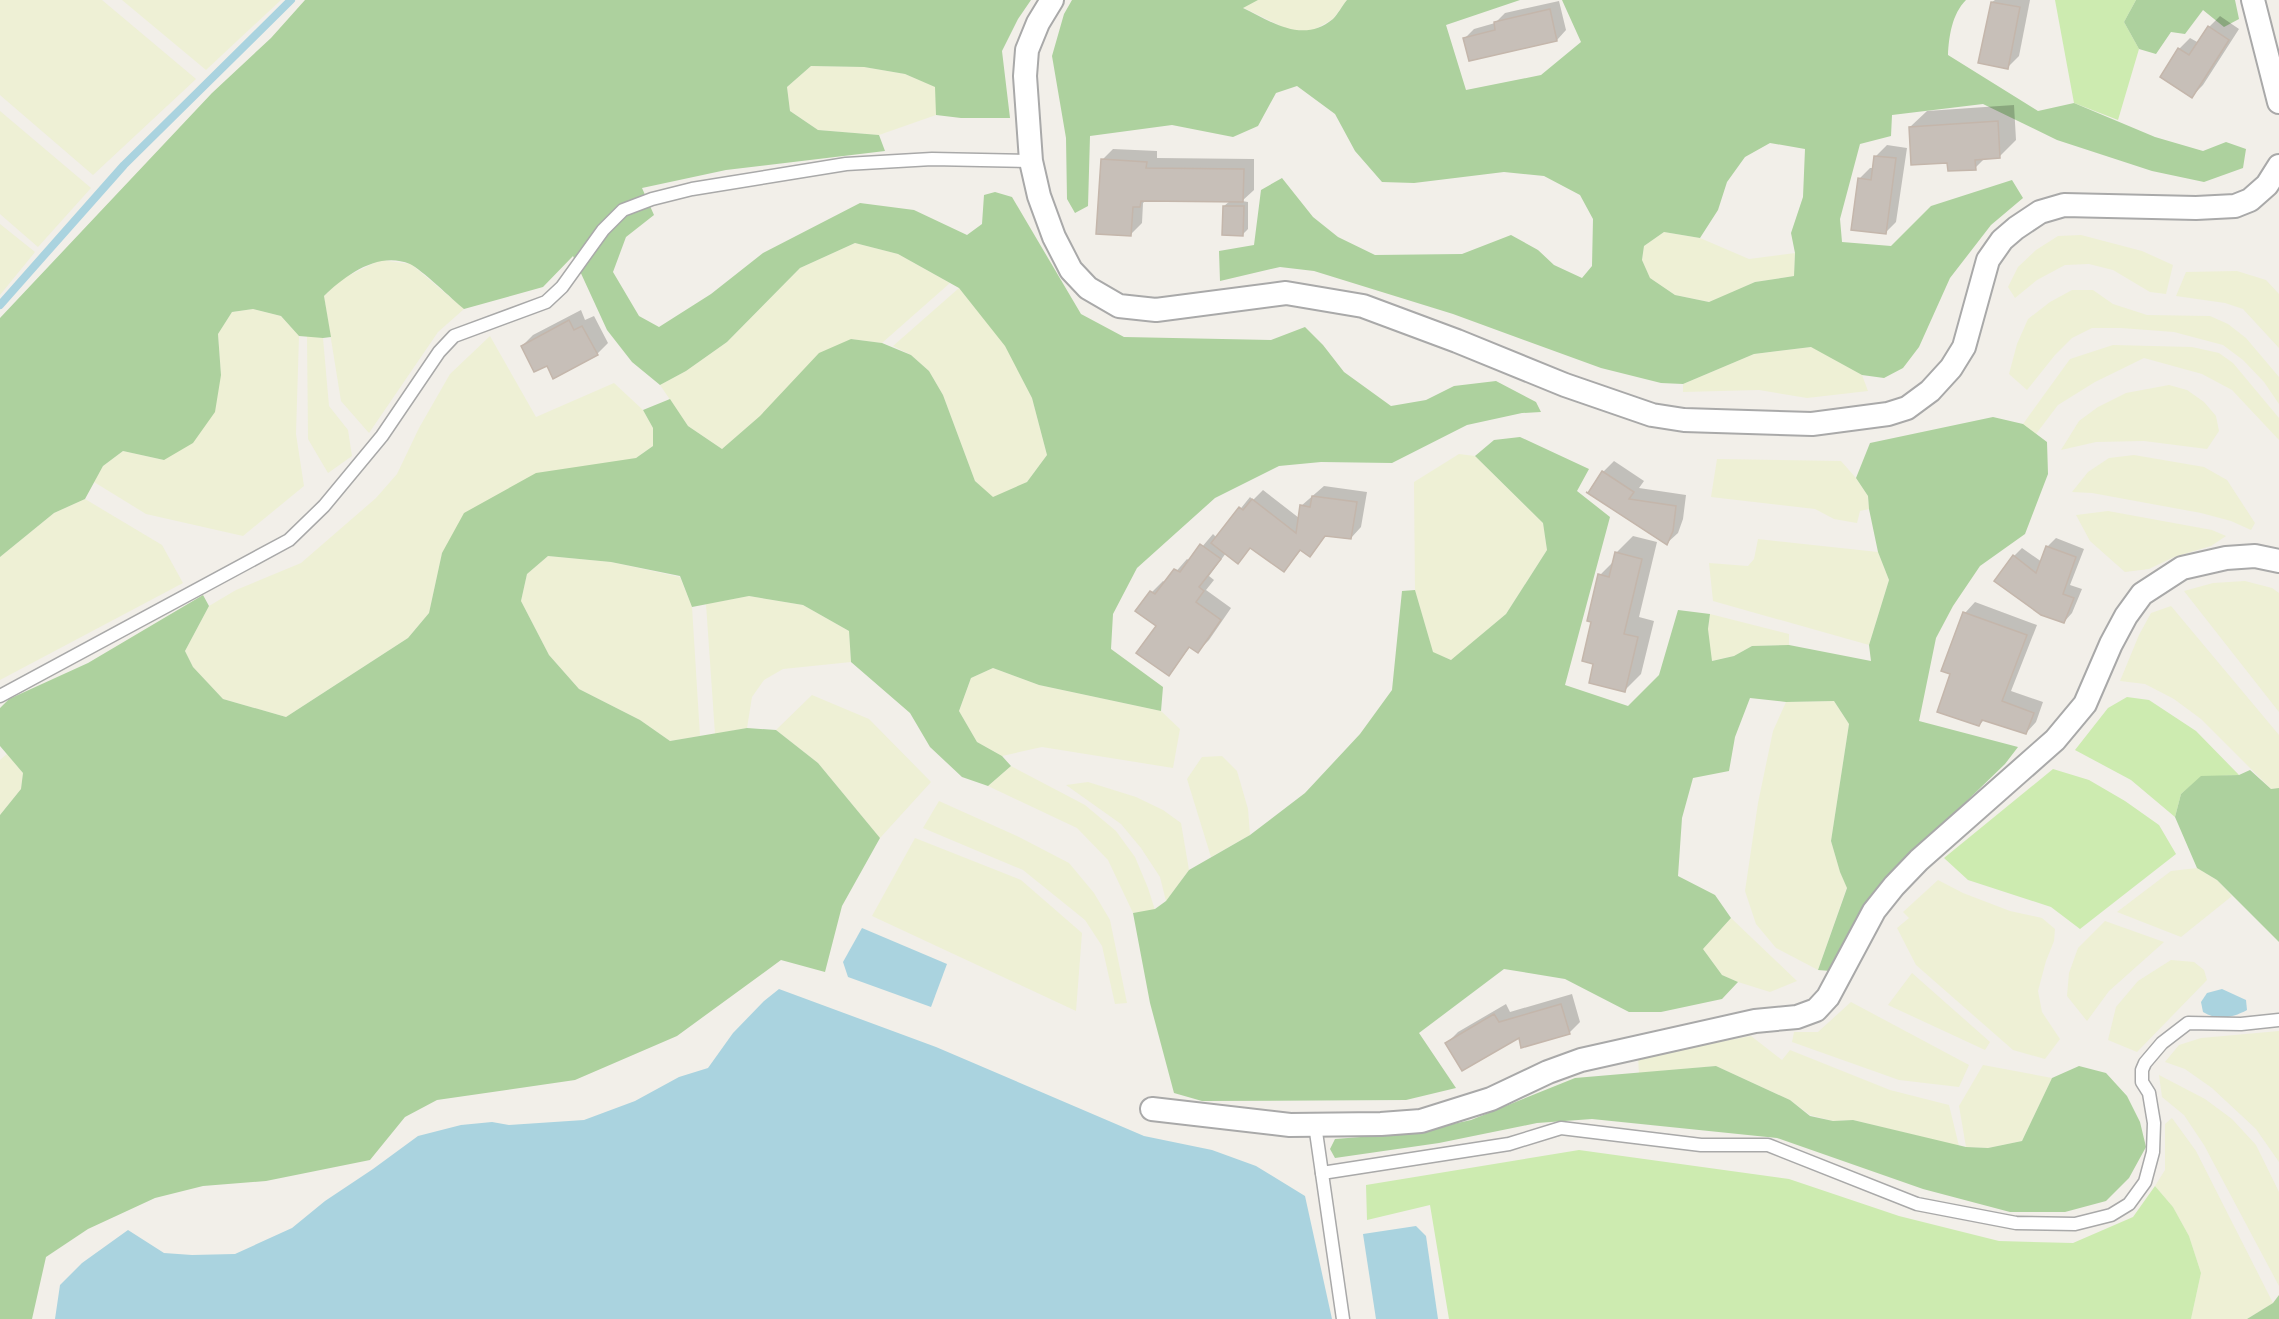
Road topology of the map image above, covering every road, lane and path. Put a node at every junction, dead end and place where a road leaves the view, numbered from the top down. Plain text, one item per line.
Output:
1 (1052, 0) edge
2 (2253, 0) edge
3 (2279, 102) edge
4 (1031, 161) junction
5 (2279, 166) edge
6 (2273, 190) edge
7 (2279, 561) edge
8 (0, 696) edge
9 (2279, 1020) edge
10 (1152, 1109) dead end
11 (1316, 1125) junction
12 (1322, 1173) junction
13 (1343, 1319) edge

1 - 4 street
2 - 3 street
4 - 6 street
4 - 8 lane
5 - 6 street
7 - 11 street
9 - 12 lane
10 - 11 street
11 - 12 lane
12 - 13 lane

